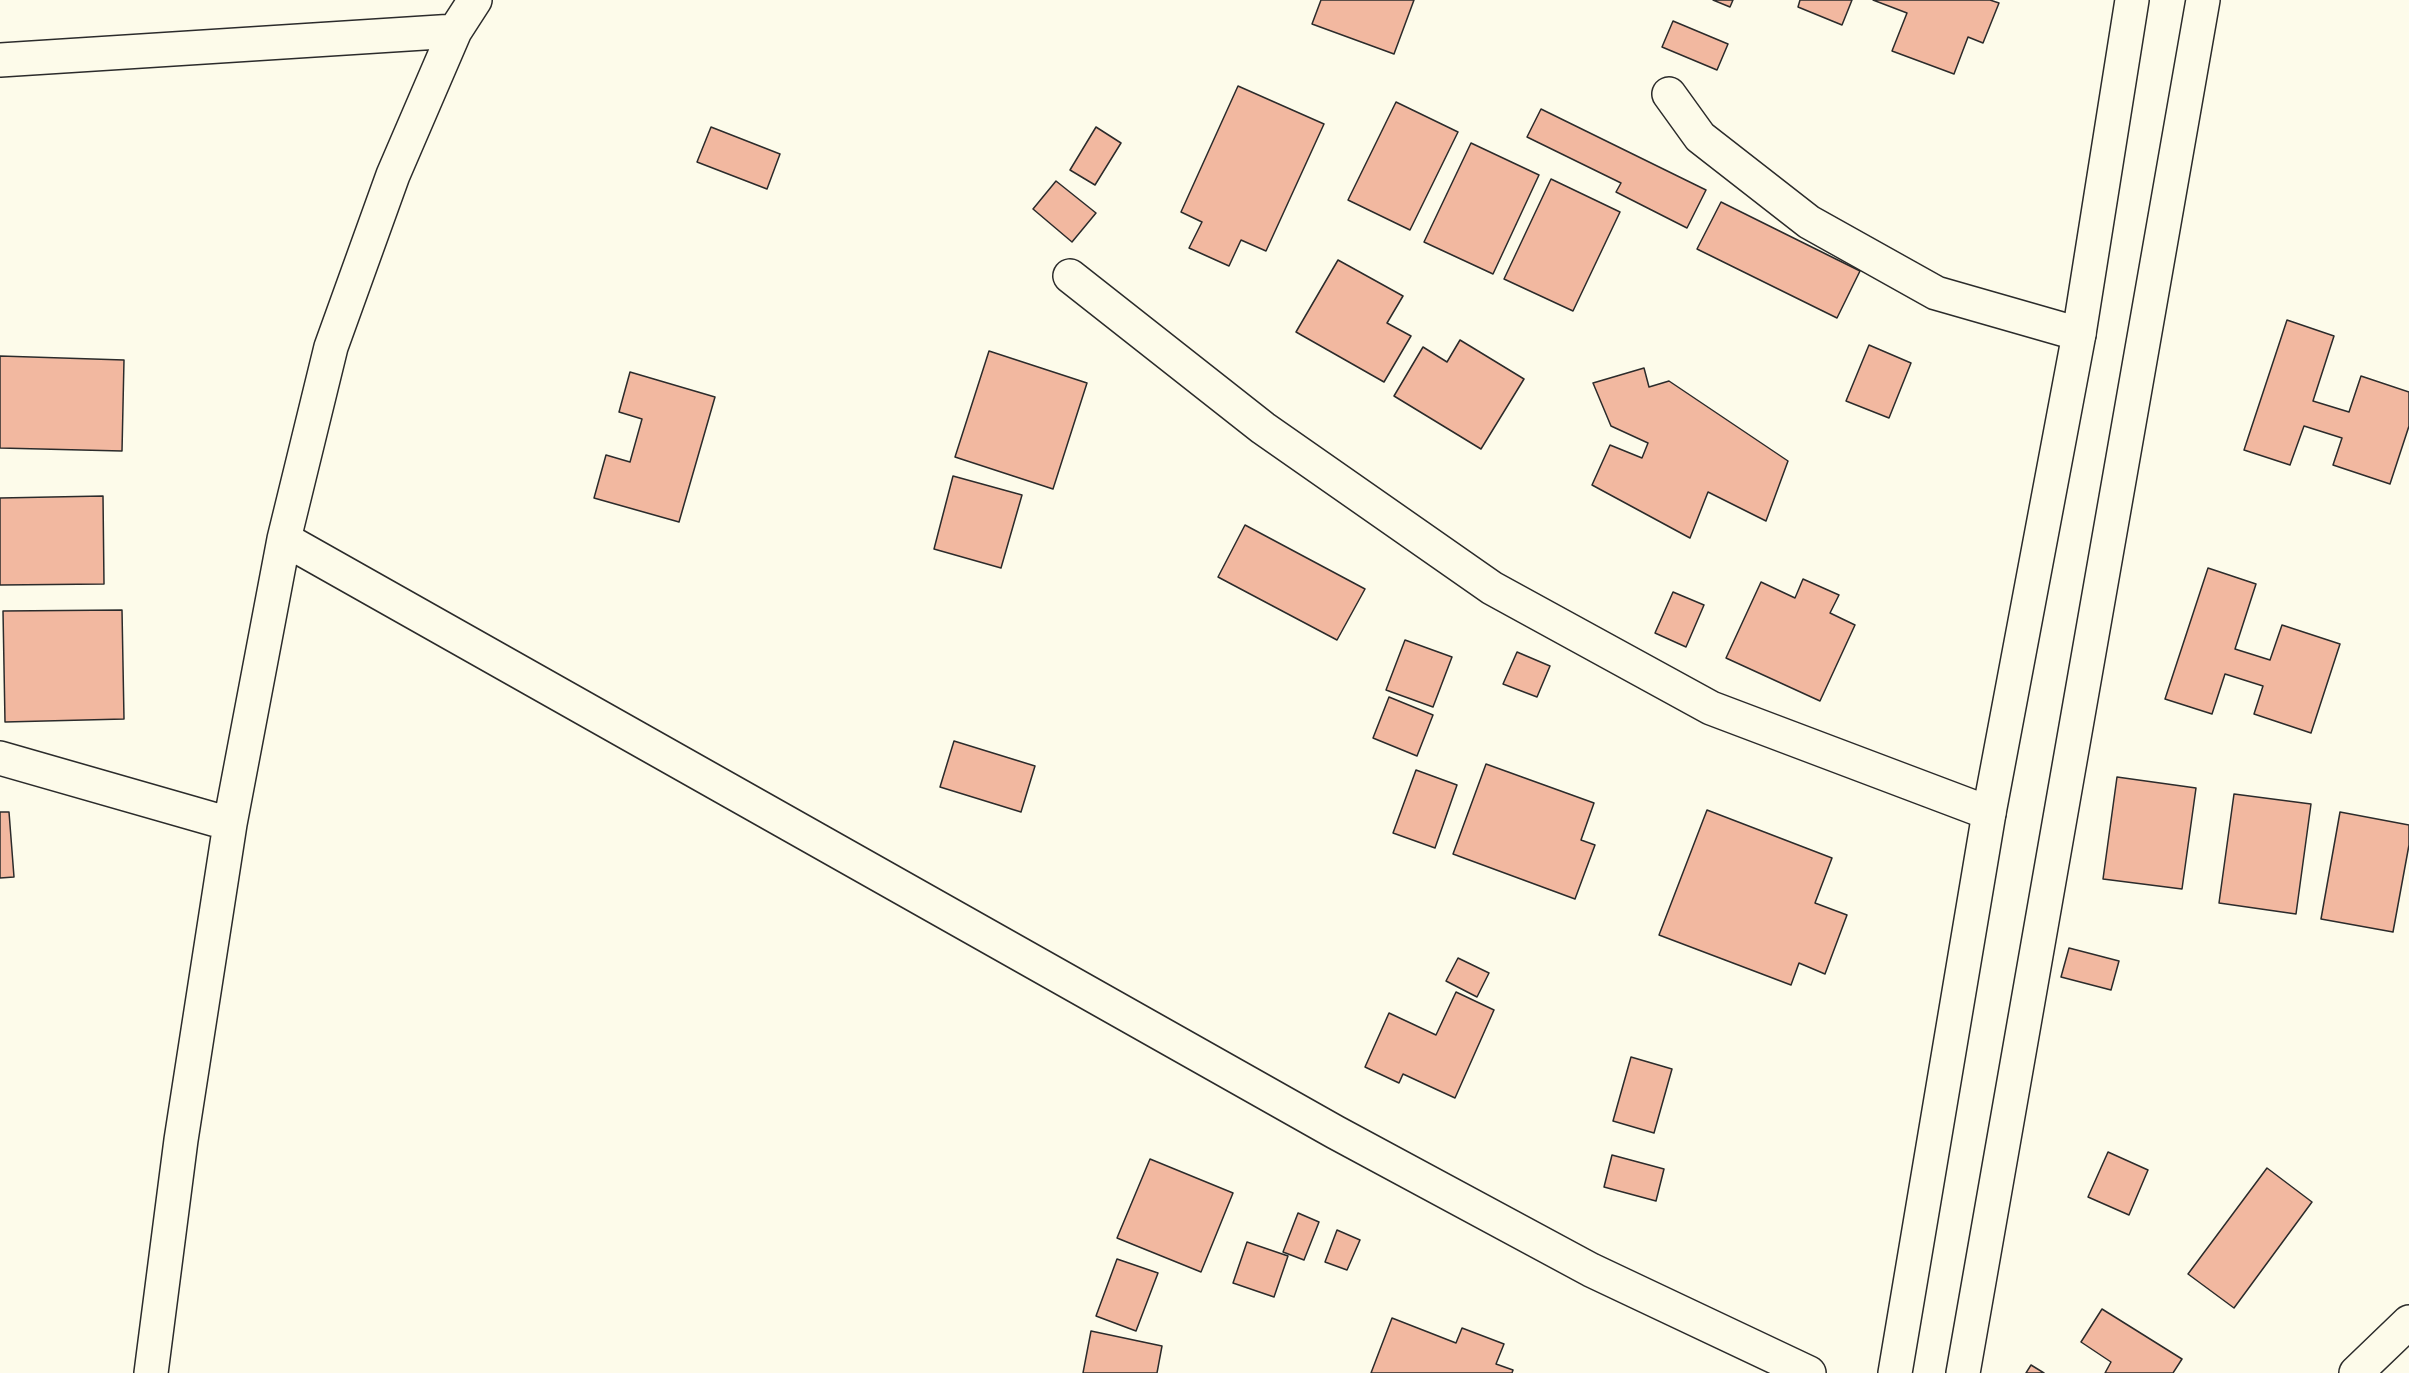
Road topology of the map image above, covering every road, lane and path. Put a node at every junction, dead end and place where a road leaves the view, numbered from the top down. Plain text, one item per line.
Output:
1 (475, 0) edge
2 (2132, 0) edge
3 (2203, 0) edge
4 (454, 31) junction
5 (0, 60) edge
6 (1669, 94) dead end
7 (1070, 276) dead end
8 (2079, 334) junction
9 (284, 539) junction
10 (0, 758) edge
11 (1989, 813) junction
12 (230, 824) junction
13 (2409, 1322) edge
14 (151, 1373) edge
15 (1809, 1373) edge
16 (1895, 1373) edge
17 (1963, 1373) edge
18 (2356, 1373) edge

1 - 4 street
2 - 8 street
3 - 17 street
4 - 5 street
4 - 9 street
6 - 8 street
7 - 11 street
8 - 11 street
9 - 12 street
9 - 15 street
10 - 12 street
11 - 16 street
12 - 14 street
13 - 18 street

